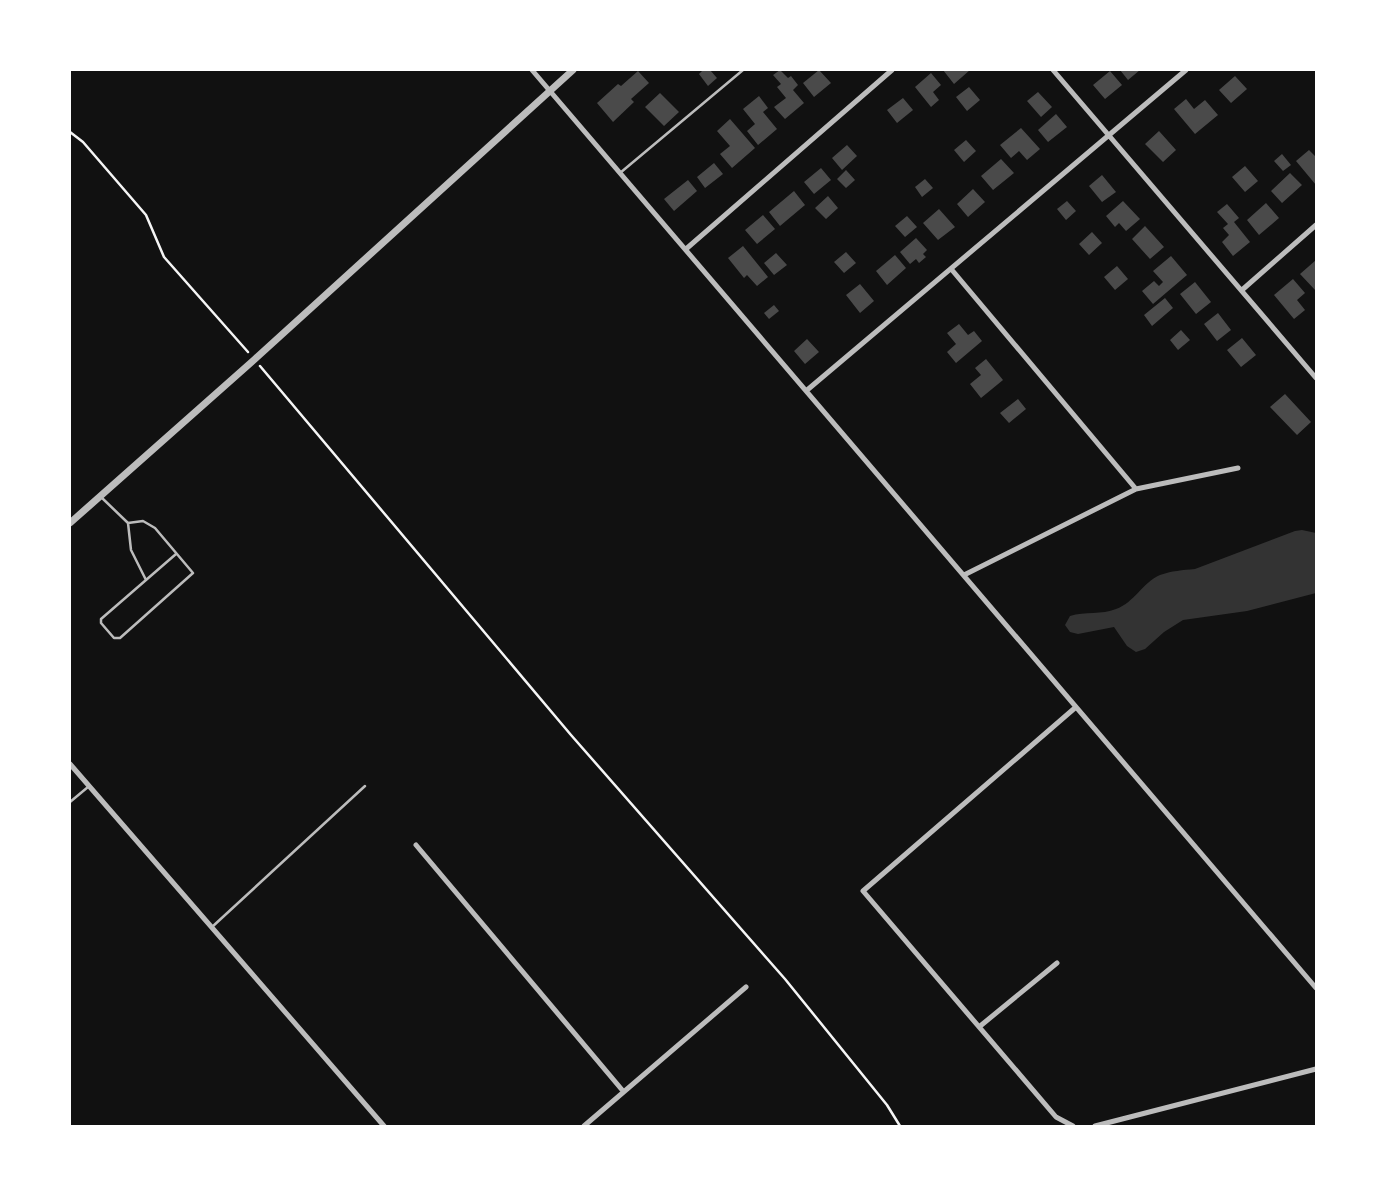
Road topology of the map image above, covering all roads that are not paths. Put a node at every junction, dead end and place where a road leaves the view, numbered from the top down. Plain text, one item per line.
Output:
1 (532, 70) edge
2 (573, 70) edge
3 (743, 70) edge
4 (892, 70) edge
5 (1053, 70) edge
6 (1186, 70) edge
7 (549, 90) junction
8 (1109, 136) junction
9 (620, 173) junction
10 (1316, 225) edge
11 (686, 248) junction
12 (952, 270) junction
13 (1242, 290) junction
14 (1316, 378) edge
15 (806, 391) junction
16 (1238, 468) dead end
17 (1136, 489) junction
18 (100, 496) junction
19 (70, 522) edge
20 (128, 523) junction
21 (176, 554) junction
22 (964, 575) junction
23 (146, 580) junction
24 (1076, 707) junction
25 (70, 764) edge
26 (89, 786) junction
27 (365, 786) dead end
28 (70, 802) edge
29 (416, 845) dead end
30 (212, 927) junction
31 (1058, 963) dead end
32 (746, 987) dead end
33 (1316, 988) edge
34 (979, 1027) junction
35 (1316, 1069) edge
36 (623, 1091) junction
37 (384, 1126) edge
38 (584, 1126) edge
39 (1074, 1126) edge
40 (1095, 1126) edge

1 - 7 street
2 - 7 street
3 - 9 lane
4 - 11 street
5 - 8 street
6 - 8 street
7 - 9 street
7 - 18 street
8 - 12 street
8 - 13 street
9 - 11 street
10 - 13 street
11 - 15 street
12 - 15 street
12 - 17 street
13 - 14 street
15 - 22 street
16 - 17 street
17 - 22 street
18 - 19 street
18 - 20 lane
20 - 21 lane
20 - 23 lane
21 - 23 lane
21 - 23 lane
22 - 24 street
24 - 33 street
24 - 34 street
25 - 26 street
26 - 28 lane
26 - 30 street
27 - 30 lane
29 - 36 street
30 - 37 street
31 - 34 street
32 - 36 street
34 - 39 street
35 - 40 street
36 - 38 street

